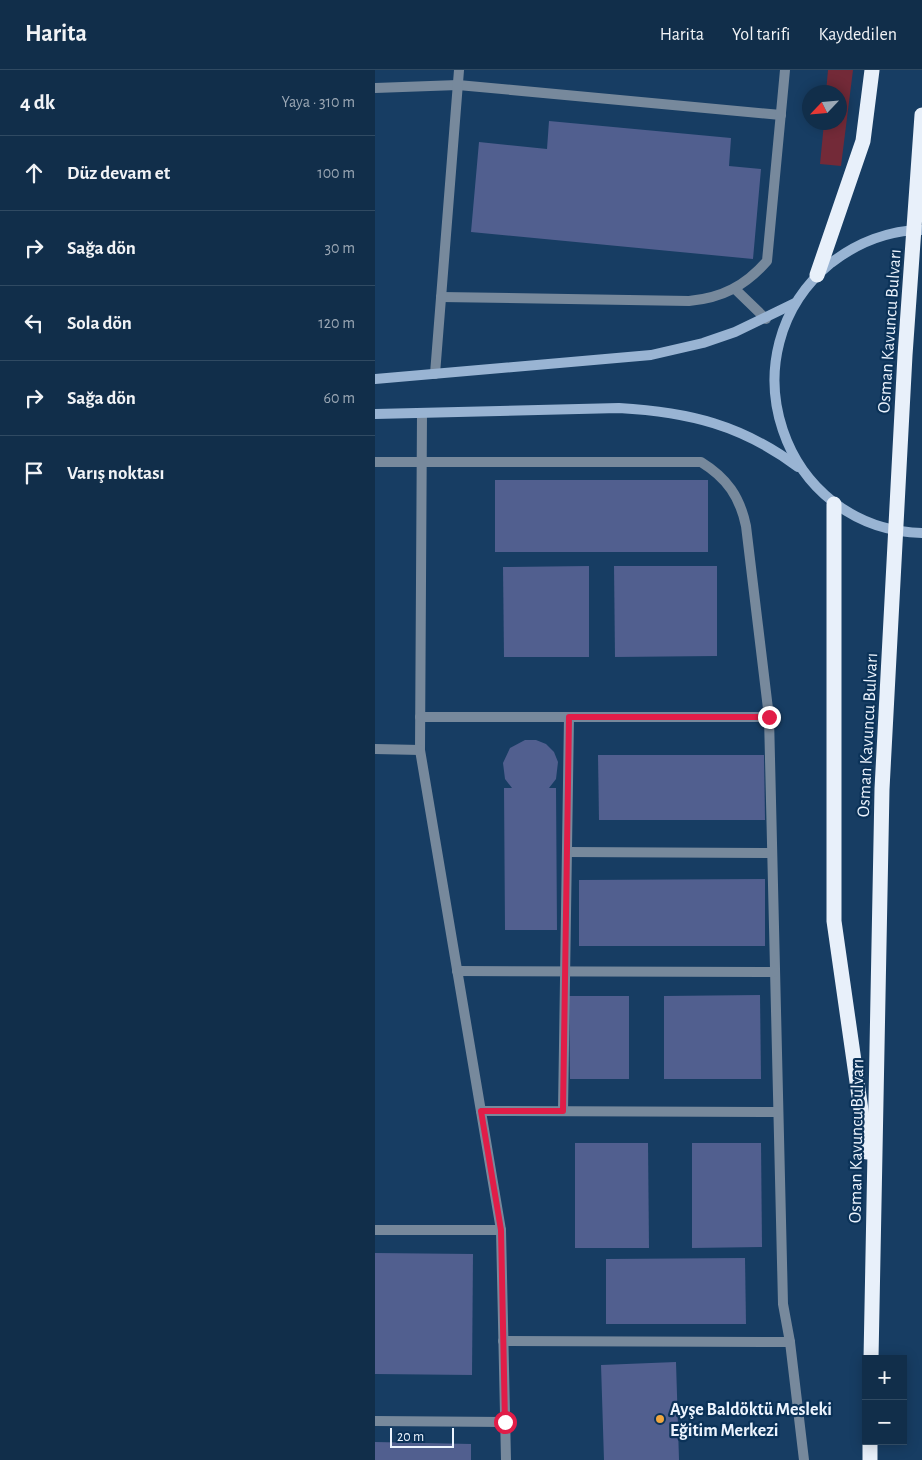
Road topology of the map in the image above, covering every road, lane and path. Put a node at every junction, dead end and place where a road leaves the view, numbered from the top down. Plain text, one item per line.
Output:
1 (459, 70) edge
2 (785, 70) edge
3 (872, 70) edge
4 (458, 85) junction
5 (375, 88) edge
6 (781, 115) junction
7 (922, 115) edge
8 (922, 230) edge
9 (817, 275) junction
10 (735, 289) junction
11 (441, 297) junction
12 (795, 303) junction
13 (766, 319) junction
14 (435, 374) junction
15 (375, 379) edge
16 (422, 413) junction
17 (375, 414) edge
18 (375, 462) edge
19 (422, 462) junction
20 (801, 469) junction
21 (834, 504) junction
22 (922, 533) edge
23 (420, 717) junction
24 (569, 717) junction
25 (769, 717) junction
26 (375, 749) edge
27 (420, 750) junction
28 (567, 852) junction
29 (771, 853) junction
30 (457, 971) junction
31 (565, 971) junction
32 (774, 972) junction
33 (481, 1111) junction
34 (563, 1111) junction
35 (778, 1112) junction
36 (873, 1195) junction
37 (375, 1230) edge
38 (501, 1230) junction
39 (503, 1341) junction
40 (790, 1342) junction
41 (871, 1355) edge
42 (375, 1422) edge
43 (505, 1422) junction
44 (870, 1445) edge
45 (505, 1460) edge
46 (804, 1460) edge
47 (870, 1460) edge

1 - 4 street
2 - 6 street
3 - 9 highway
4 - 5 street
4 - 6 street
4 - 11 street
6 - 10 street
7 - 36 highway, Osman Kavuncu Bulvarı
8 - 9 street
9 - 12 street
10 - 11 street
10 - 13 street
11 - 14 street
12 - 13 street
12 - 20 street
13 - 14 street
14 - 15 street
16 - 17 street
16 - 19 street
16 - 20 street
18 - 19 street
19 - 23 street
19 - 25 street
20 - 21 street
21 - 22 street
21 - 36 highway
23 - 24 street
23 - 27 street
24 - 25 street
24 - 28 street
25 - 29 street
26 - 27 street
27 - 30 street
28 - 29 street
28 - 31 street
29 - 32 street
30 - 31 street
30 - 33 street
31 - 32 street
31 - 34 street
32 - 35 street
33 - 34 street
33 - 38 street
34 - 35 street
35 - 40 street
36 - 41 highway, Osman Kavuncu Bulvarı
37 - 38 street
38 - 39 street
39 - 40 street
39 - 43 street
40 - 46 street
42 - 43 street
43 - 45 street
44 - 47 highway

